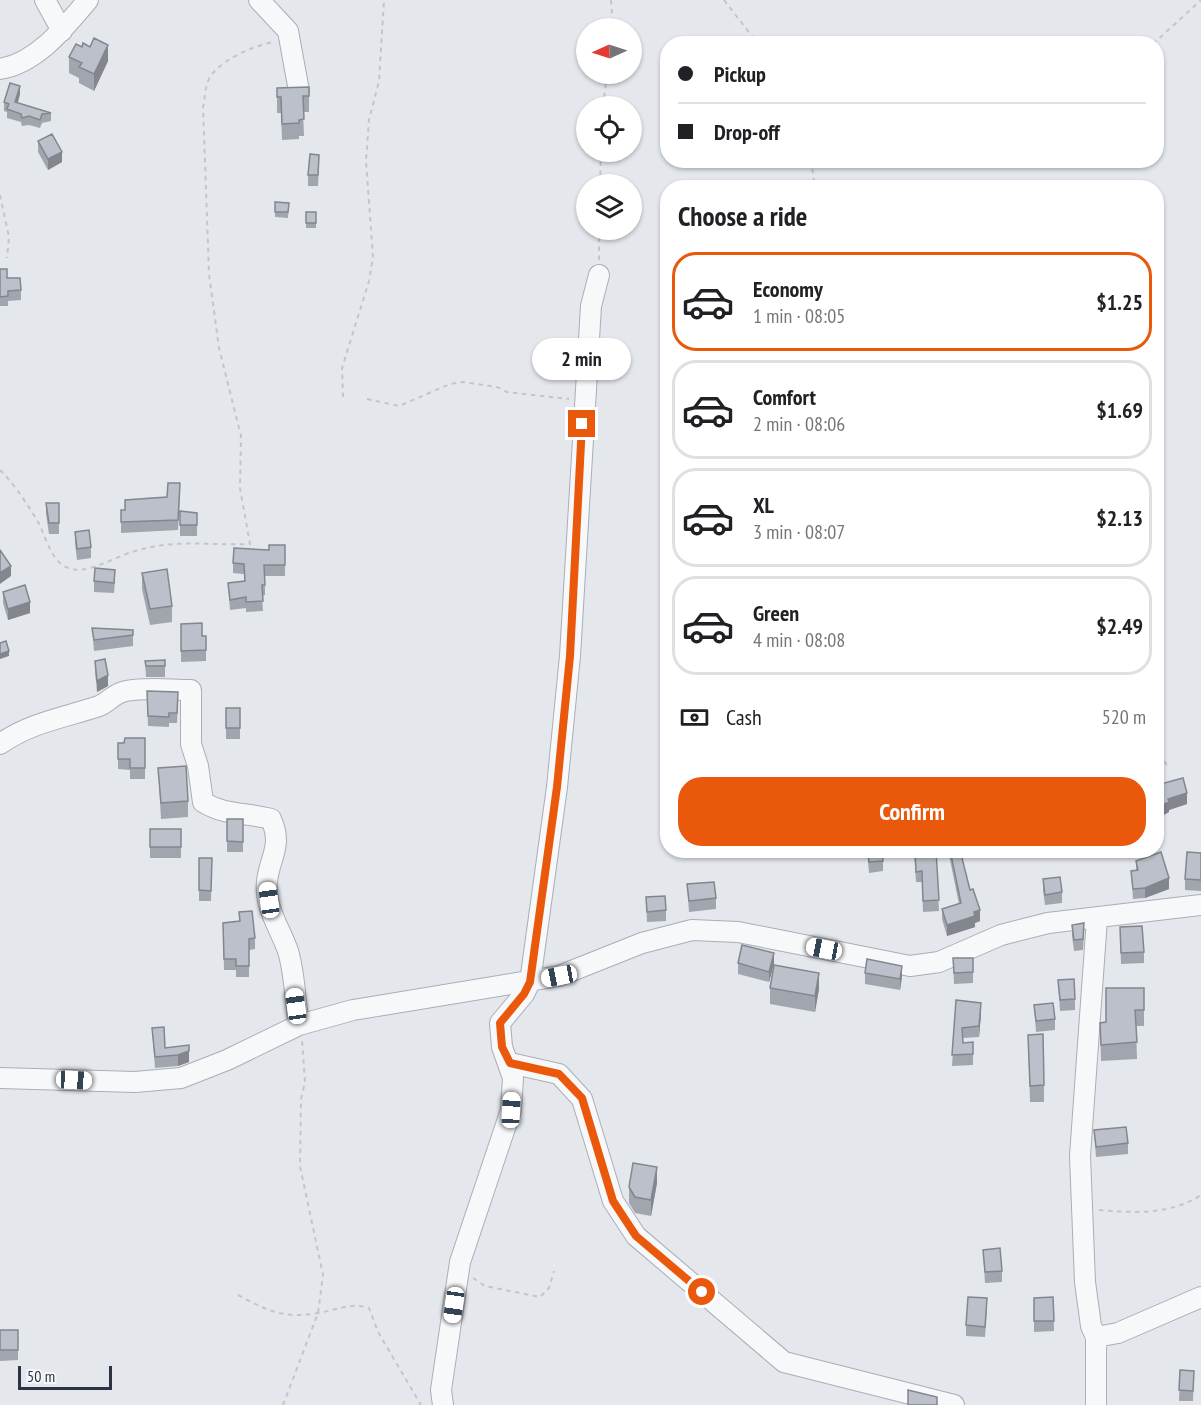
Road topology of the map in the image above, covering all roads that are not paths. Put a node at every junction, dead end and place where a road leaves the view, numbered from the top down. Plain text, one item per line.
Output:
1 (45, 0) edge
2 (88, 0) edge
3 (259, 0) edge
4 (62, 31) junction
5 (0, 69) edge
6 (299, 91) edge
7 (599, 275) road end
8 (0, 744) edge
9 (1201, 904) edge
10 (1097, 919) junction
11 (530, 982) junction
12 (299, 1025) junction
13 (510, 1063) junction
14 (0, 1078) edge
15 (1201, 1297) edge
16 (1096, 1337) junction
17 (443, 1405) edge
18 (954, 1405) edge
19 (1096, 1405) edge

1 - 4 street
2 - 4 street
3 - 6 street
4 - 5 street
7 - 11 street
8 - 12 street
9 - 10 street
10 - 11 street
10 - 16 street
11 - 12 street
11 - 13 street
12 - 14 street
13 - 17 street
13 - 18 street
15 - 16 street
16 - 19 street

